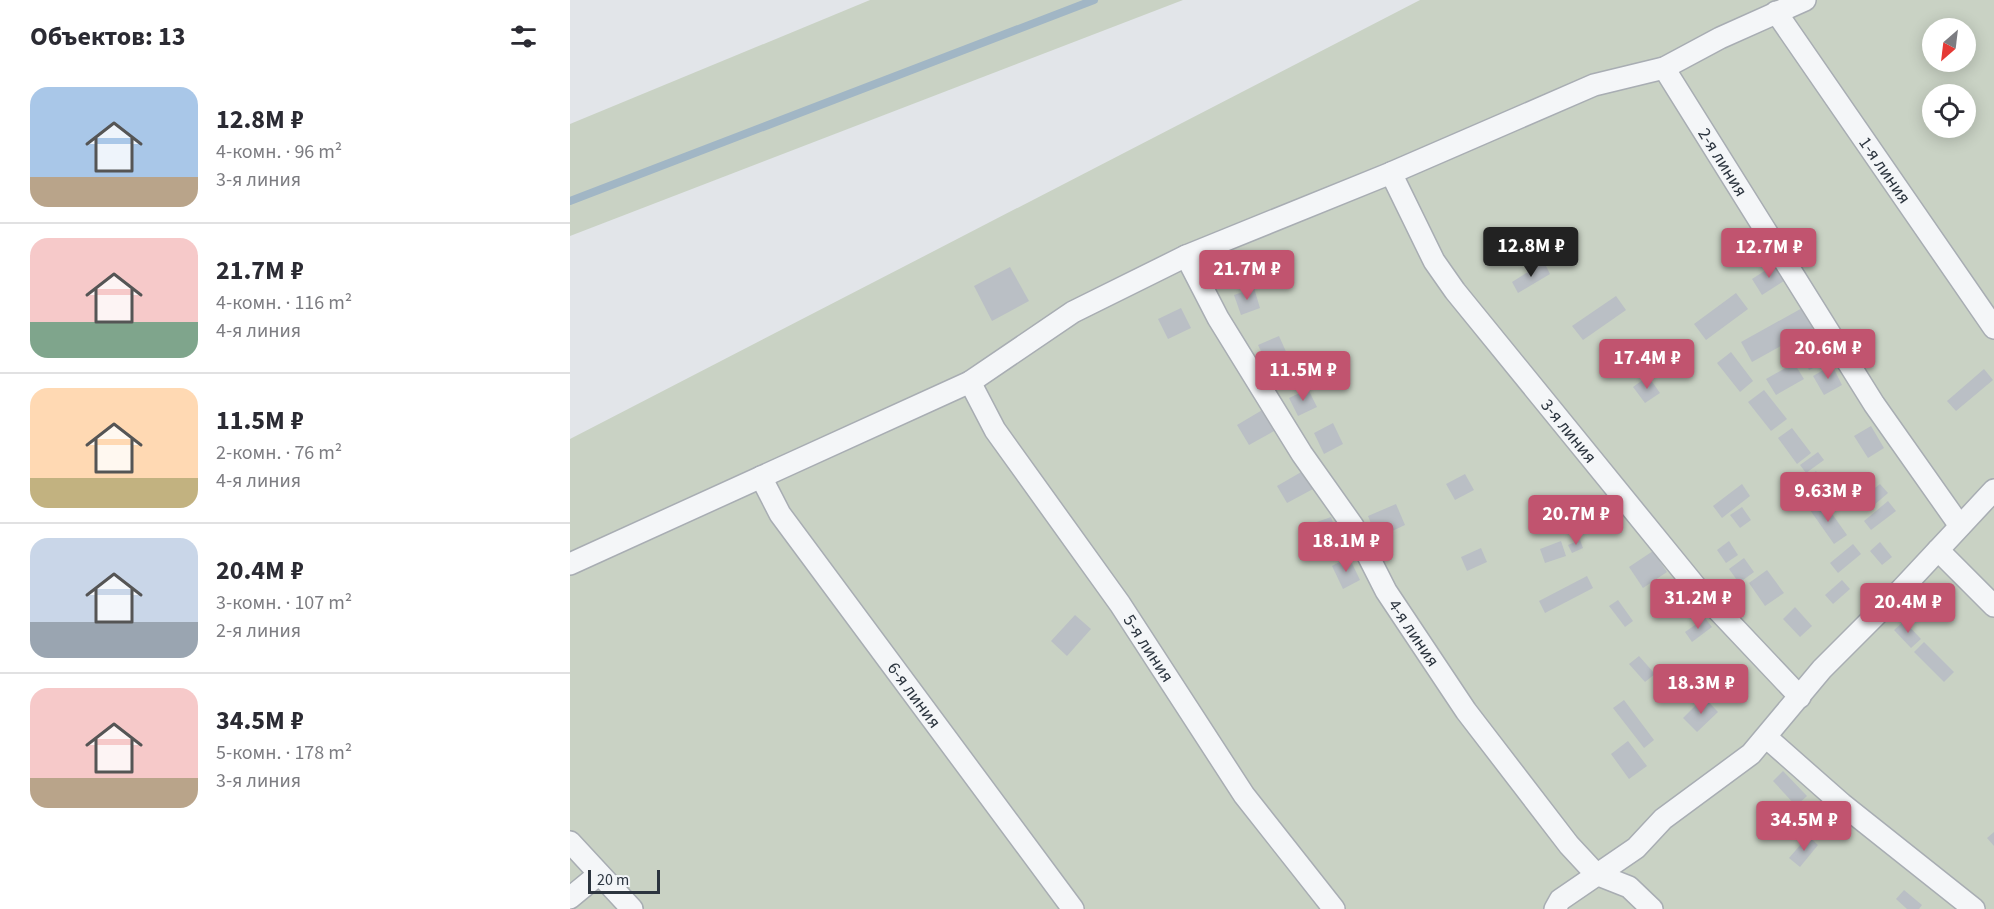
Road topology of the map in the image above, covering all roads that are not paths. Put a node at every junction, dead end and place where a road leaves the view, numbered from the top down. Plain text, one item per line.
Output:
1 (1805, 0) edge
2 (1776, 12) junction
3 (1664, 68) junction
4 (1391, 173) junction
5 (1186, 256) junction
6 (1994, 328) edge
7 (970, 382) junction
8 (761, 477) junction
9 (1994, 490) edge
10 (1960, 526) junction
11 (1938, 550) junction
12 (570, 564) edge
13 (1994, 606) edge
14 (1800, 697) junction
15 (1767, 737) junction
16 (570, 842) edge
17 (599, 874) junction
18 (1596, 874) junction
19 (570, 898) edge
20 (632, 909) edge
21 (1073, 909) edge
22 (1334, 909) edge
23 (1555, 909) edge
24 (1652, 909) edge
25 (1974, 909) edge

1 - 2 street
2 - 3 street
2 - 6 street, 1-я линия
3 - 4 street
3 - 10 street, 2-я линия
4 - 5 street
4 - 14 street, 3-я линия
5 - 7 street
5 - 18 street, 4-я линия
7 - 8 street
7 - 22 street, 5-я линия
8 - 12 street
8 - 21 street, 6-я линия
9 - 10 street
10 - 11 street
11 - 13 street
11 - 14 street
14 - 15 street
15 - 18 street
15 - 25 street
16 - 17 street
17 - 19 street
17 - 20 street
18 - 23 street
18 - 24 street, 4-я линия

